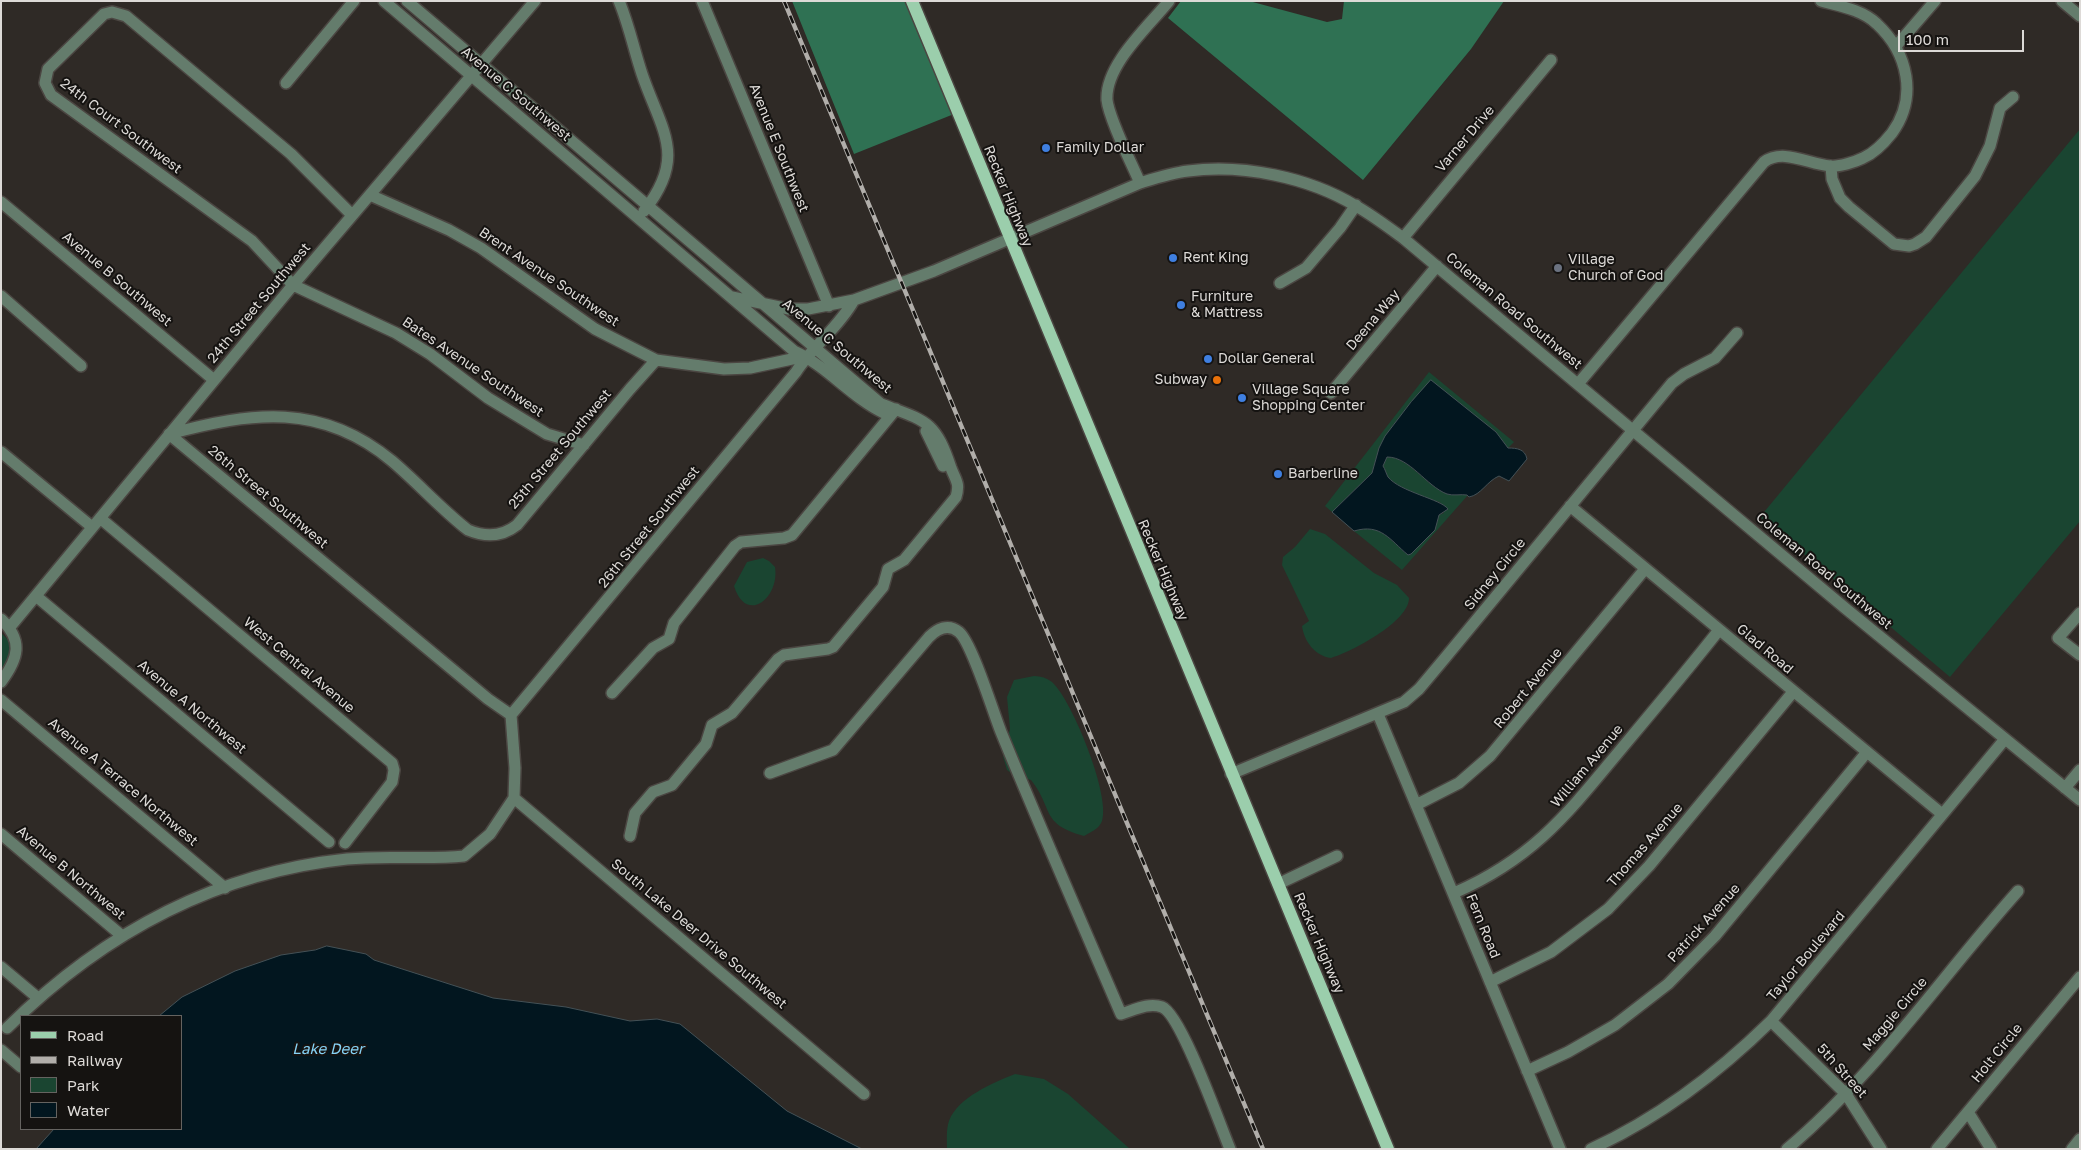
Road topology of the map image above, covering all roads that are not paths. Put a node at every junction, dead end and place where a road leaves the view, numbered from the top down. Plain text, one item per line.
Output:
1 (354, 1) edge
2 (384, 1) edge
3 (407, 1) edge
4 (535, 1) edge
5 (619, 1) edge
6 (702, 1) edge
7 (912, 1) edge
8 (1169, 1) edge
9 (1821, 1) edge
10 (1935, 1) edge
11 (2062, 1) edge
12 (2080, 16) edge
13 (1897, 45) junction
14 (1551, 60) dead end
15 (482, 66) junction
16 (472, 77) junction
17 (286, 83) dead end
18 (2013, 96) dead end
19 (1831, 166) junction
20 (1140, 183) junction
21 (370, 195) junction
22 (1, 202) edge
23 (1356, 205) junction
24 (648, 206) junction
25 (352, 215) junction
26 (638, 218) junction
27 (1008, 237) junction
28 (1403, 238) junction
29 (1437, 266) junction
30 (1280, 283) dead end
31 (293, 285) junction
32 (1, 296) edge
33 (732, 297) junction
34 (854, 300) junction
35 (762, 302) junction
36 (828, 306) junction
37 (1737, 333) dead end
38 (810, 352) junction
39 (656, 360) junction
40 (82, 366) dead end
41 (214, 380) junction
42 (1578, 384) junction
43 (1331, 393) dead end
44 (191, 408) junction
45 (894, 413) junction
46 (202, 426) junction
47 (1634, 431) junction
48 (169, 434) junction
49 (584, 444) junction
50 (1, 452) edge
51 (1570, 506) junction
52 (96, 523) junction
53 (1646, 569) junction
54 (36, 596) junction
55 (2080, 613) edge
56 (1, 619) edge
57 (10, 627) junction
58 (1719, 630) junction
59 (2080, 655) edge
60 (1, 682) edge
61 (1793, 692) junction
62 (612, 694) dead end
63 (1, 700) edge
64 (1378, 714) junction
65 (511, 715) junction
66 (2005, 739) junction
67 (1867, 752) junction
68 (2080, 770) edge
69 (770, 774) dead end
70 (1232, 774) junction
71 (2065, 788) junction
72 (514, 798) junction
73 (2080, 800) edge
74 (1416, 805) junction
75 (1942, 814) junction
76 (1, 834) edge
77 (630, 836) dead end
78 (329, 842) junction
79 (344, 843) junction
80 (1337, 856) dead end
81 (350, 859) junction
82 (328, 861) junction
83 (1278, 884) junction
84 (225, 888) junction
85 (2018, 891) dead end
86 (1454, 892) junction
87 (121, 935) junction
88 (1, 967) edge
89 (2080, 977) edge
90 (1490, 982) junction
91 (38, 998) junction
92 (20, 1015) edge
93 (20, 1015) edge
94 (1771, 1021) junction
95 (7, 1028) dead end
96 (1, 1050) edge
97 (20, 1066) edge
98 (1527, 1071) junction
99 (864, 1094) dead end
100 (1846, 1094) junction
101 (1968, 1112) junction
102 (2080, 1139) edge
103 (1230, 1149) edge
104 (1388, 1149) edge
105 (1560, 1149) edge
106 (1591, 1149) edge
107 (1787, 1149) edge
108 (1881, 1149) edge
109 (1937, 1149) edge
110 (1990, 1149) edge
111 (2072, 1149) edge

1 - 17 street
2 - 16 street, Avenue C Southwest
3 - 15 street, Avenue C Southwest
4 - 15 street, 24th Street Southwest
5 - 24 street
6 - 36 street, Avenue E Southwest
7 - 27 main road, Recker Highway
8 - 20 street
9 - 13 street
10 - 13 street
11 - 12 street
13 - 19 street
14 - 28 street, Varner Drive
15 - 16 street, 24th Street Southwest
15 - 24 street, Avenue C Southwest
16 - 21 street, 24th Street Southwest
16 - 26 street, Avenue C Southwest
18 - 19 street
19 - 42 street
20 - 23 street, Coleman Road Southwest
20 - 27 street, Coleman Road Southwest
21 - 25 street, 24th Street Southwest
21 - 39 street, Brent Avenue Southwest
22 - 41 street, Avenue B Southwest
23 - 28 street, Coleman Road Southwest
23 - 30 street
24 - 26 street
24 - 35 street, Avenue C Southwest
25 - 31 street, 24th Street Southwest
25 - 31 street, 24th Court Southwest
26 - 33 street, Avenue C Southwest
27 - 34 street, Coleman Road Southwest
27 - 70 main road, Recker Highway
28 - 29 street, Coleman Road Southwest
29 - 42 street, Coleman Road Southwest
29 - 43 street, Deena Way
31 - 41 street, 24th Street Southwest
31 - 49 street, Bates Avenue Southwest
32 - 40 street
33 - 35 street, Coleman Road Southwest
33 - 38 street, Avenue C Southwest
34 - 36 street, Coleman Road Southwest
34 - 38 street
35 - 36 street, Coleman Road Southwest
35 - 38 street, Avenue C Southwest
37 - 47 street, Sidney Circle
38 - 39 street, Brent Avenue Southwest
38 - 45 street, Avenue C Southwest
38 - 65 street, 26th Street Southwest
39 - 49 street, 25th Street Southwest
41 - 44 street, 24th Street Southwest
42 - 47 street, Coleman Road Southwest
44 - 46 street
44 - 48 street, 24th Street Southwest
45 - 62 street
45 - 77 street, Avenue C Southwest
46 - 48 street
46 - 49 street, 25th Street Southwest
47 - 51 street, Sidney Circle
47 - 66 street, Coleman Road Southwest
48 - 52 street, 24th Street Southwest
48 - 65 street, 26th Street Southwest
50 - 52 street, West Central Avenue
51 - 53 street, Glad Road
51 - 64 street, Sidney Circle
52 - 54 street, 24th Street Southwest
52 - 79 street, West Central Avenue
53 - 58 street, Glad Road
53 - 74 street, Robert Avenue
54 - 57 street, 24th Street Southwest
54 - 78 street, Avenue A Northwest
55 - 59 street
56 - 57 street
57 - 60 street
58 - 61 street, Glad Road
58 - 86 street, William Avenue
61 - 67 street, Glad Road
61 - 90 street, Thomas Avenue
63 - 84 street, Avenue A Terrace Northwest
64 - 70 street, Sidney Circle
64 - 74 street, Fern Road
65 - 72 street
66 - 71 street, Coleman Road Southwest
66 - 75 street, Taylor Boulevard
67 - 75 street, Glad Road
67 - 98 street, Patrick Avenue
68 - 71 street
69 - 103 street
70 - 83 main road, Recker Highway
71 - 73 street, Coleman Road Southwest
72 - 81 street
72 - 99 street, South Lake Deer Drive Southwest
74 - 86 street, Fern Road
75 - 94 street, Taylor Boulevard
76 - 87 street, Avenue B Northwest
78 - 79 street
78 - 82 street
79 - 81 street
80 - 83 street
81 - 82 street
82 - 84 street
83 - 104 main road, Recker Highway
84 - 87 street
85 - 100 street, Maggie Circle
86 - 90 street, Fern Road
87 - 91 street
88 - 91 street
89 - 101 street, Holt Circle
90 - 98 street, Fern Road
91 - 92 street
93 - 95 street
94 - 100 street, 5th Street
94 - 106 street, Taylor Boulevard
96 - 97 street
98 - 105 street, Fern Road
100 - 107 street, Maggie Circle
100 - 108 street, 5th Street
101 - 109 street, Holt Circle
101 - 110 street
102 - 111 street

